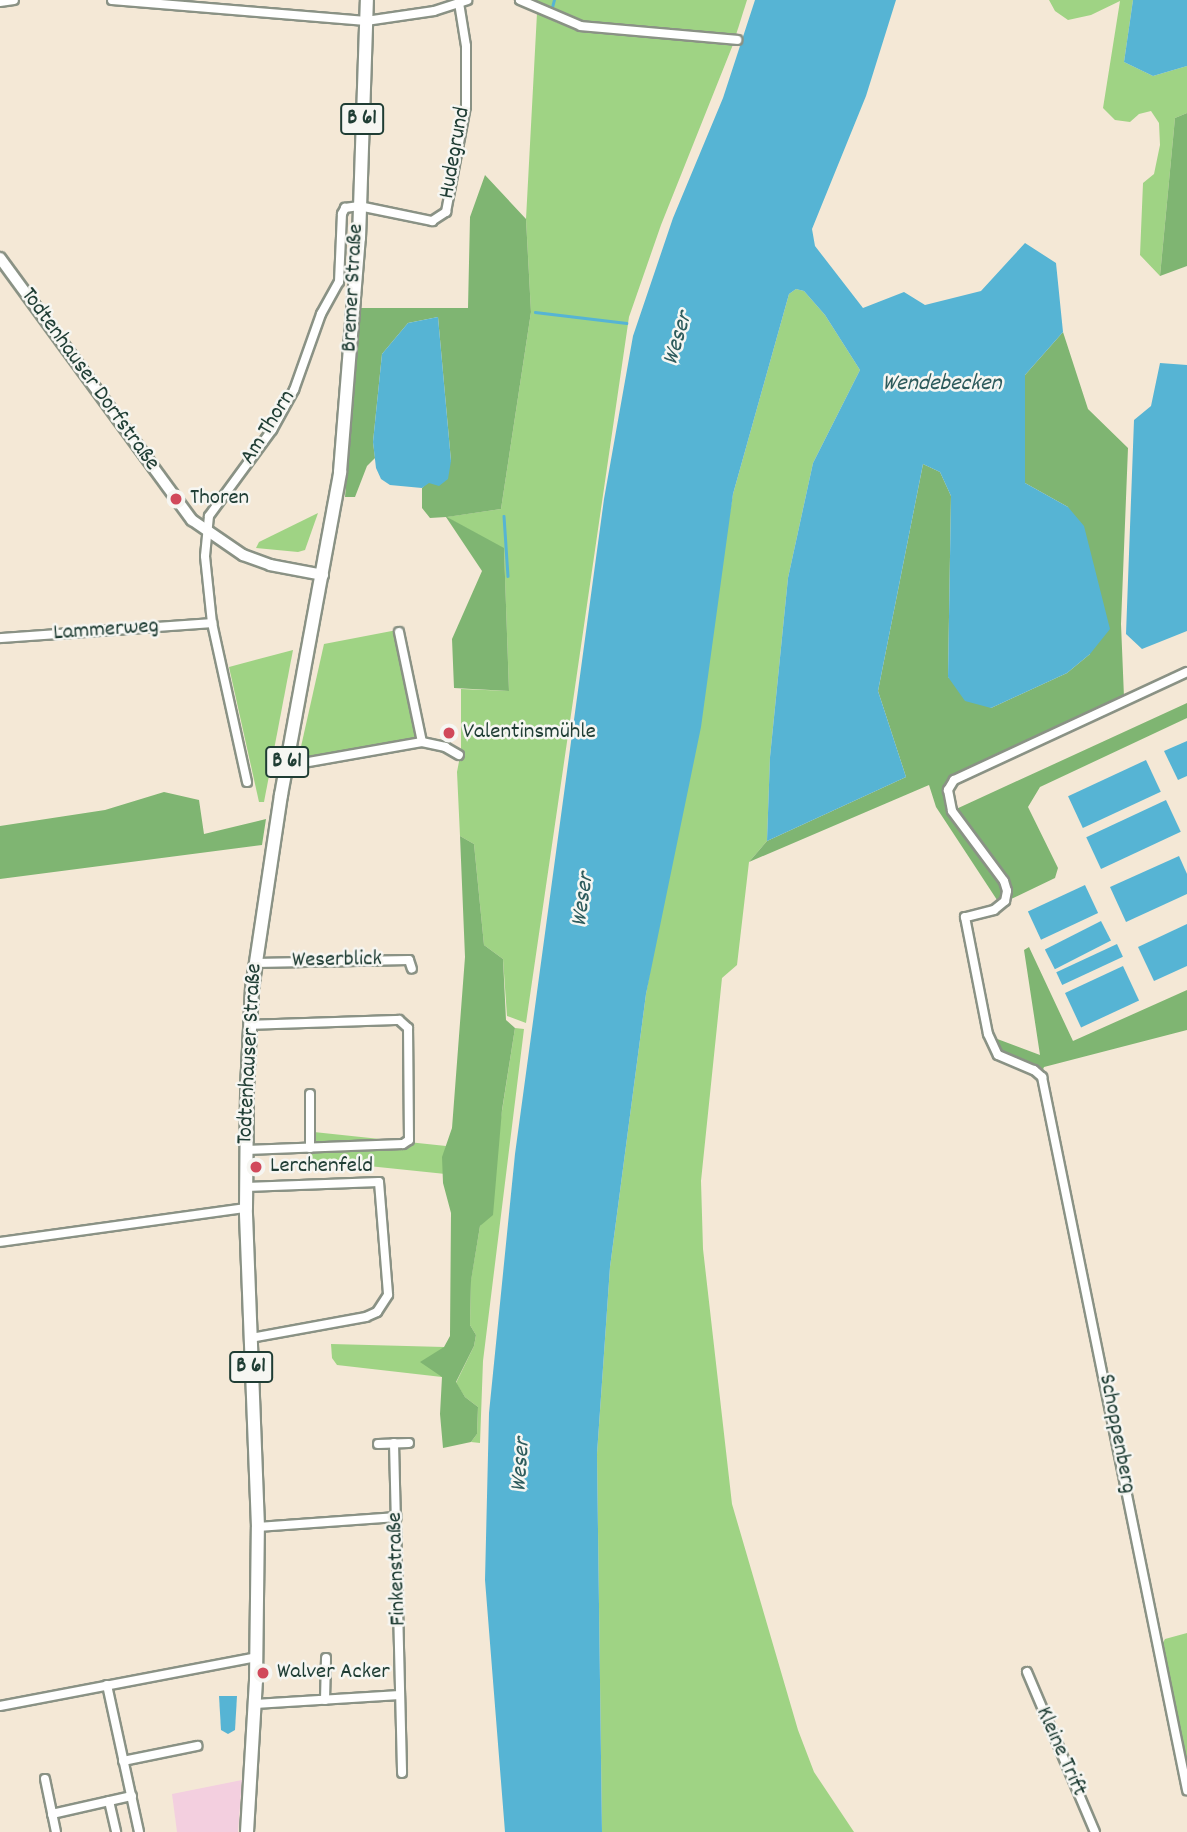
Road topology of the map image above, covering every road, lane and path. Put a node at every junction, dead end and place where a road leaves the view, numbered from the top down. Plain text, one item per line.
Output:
1 (14, 0) edge
2 (112, 0) edge
3 (367, 0) edge
4 (520, 0) edge
5 (463, 1) edge
6 (0, 2) edge
7 (366, 21) junction
8 (737, 40) dead end
9 (359, 206) junction
10 (0, 258) edge
11 (205, 532) junction
12 (323, 575) junction
13 (212, 623) junction
14 (399, 632) dead end
15 (0, 639) edge
16 (1187, 672) edge
17 (422, 742) junction
18 (459, 755) dead end
19 (286, 766) junction
20 (247, 782) dead end
21 (255, 963) junction
22 (412, 969) dead end
23 (250, 1025) junction
24 (310, 1094) dead end
25 (310, 1148) junction
26 (246, 1150) junction
27 (246, 1186) junction
28 (246, 1208) junction
29 (0, 1242) edge
30 (250, 1338) junction
31 (394, 1443) junction
32 (409, 1443) dead end
33 (378, 1444) dead end
34 (397, 1517) junction
35 (258, 1527) junction
36 (256, 1657) junction
37 (326, 1658) dead end
38 (1027, 1672) dead end
39 (107, 1685) junction
40 (400, 1695) junction
41 (325, 1700) junction
42 (255, 1704) junction
43 (0, 1706) edge
44 (197, 1746) dead end
45 (124, 1761) junction
46 (402, 1773) dead end
47 (45, 1779) dead end
48 (1187, 1790) edge
49 (132, 1796) junction
50 (109, 1801) junction
51 (52, 1814) junction
52 (56, 1832) edge
53 (116, 1832) edge
54 (139, 1832) edge
55 (247, 1832) edge
56 (1095, 1832) edge

1 - 6 street
2 - 7 street, Hudegrund
3 - 7 main road, Bremer Straße / B 61
4 - 8 street
5 - 7 street, Hudegrund
5 - 9 street, Hudegrund
7 - 9 main road, Bremer Straße / B 61
9 - 11 street, Am Thorn
9 - 12 main road, Bremer Straße / B 61
10 - 11 street, Todtenhauser Dorfstraße
11 - 12 street, Todtenhauser Dorfstraße
11 - 13 street
12 - 19 main road, Todtenhauser Straße / B 61
13 - 15 street, Lammerweg
13 - 20 street
14 - 17 street
16 - 48 street, Schoppenberg
17 - 18 street
17 - 19 street
19 - 21 main road, Todtenhauser Straße / B 61
21 - 22 street, Weserblick
21 - 23 main road, Todtenhauser Straße / B 61
23 - 25 street
23 - 26 main road, Todtenhauser Straße / B 61
24 - 25 street
25 - 26 street
26 - 27 main road, Todtenhauser Straße / B 61
27 - 28 main road, Todtenhauser Straße / B 61
27 - 30 street
28 - 29 street
28 - 30 main road, Todtenhauser Straße / B 61
30 - 35 main road, Todtenhauser Straße / B 61
31 - 32 street
31 - 33 street
31 - 34 street, Finkenstraße
34 - 35 street
34 - 40 street, Finkenstraße
35 - 36 main road, Todtenhauser Straße / B 61
36 - 39 street
36 - 42 main road, Todtenhauser Straße / B 61
37 - 41 street
38 - 56 street, Kleine Trift
39 - 43 street
39 - 45 street
40 - 41 street
40 - 46 street, Finkenstraße
41 - 42 street
42 - 55 main road, Todtenhauser Straße / B 61
44 - 45 street
45 - 49 street
47 - 51 street
49 - 50 street
49 - 54 street
50 - 51 street
50 - 53 street
51 - 52 street

